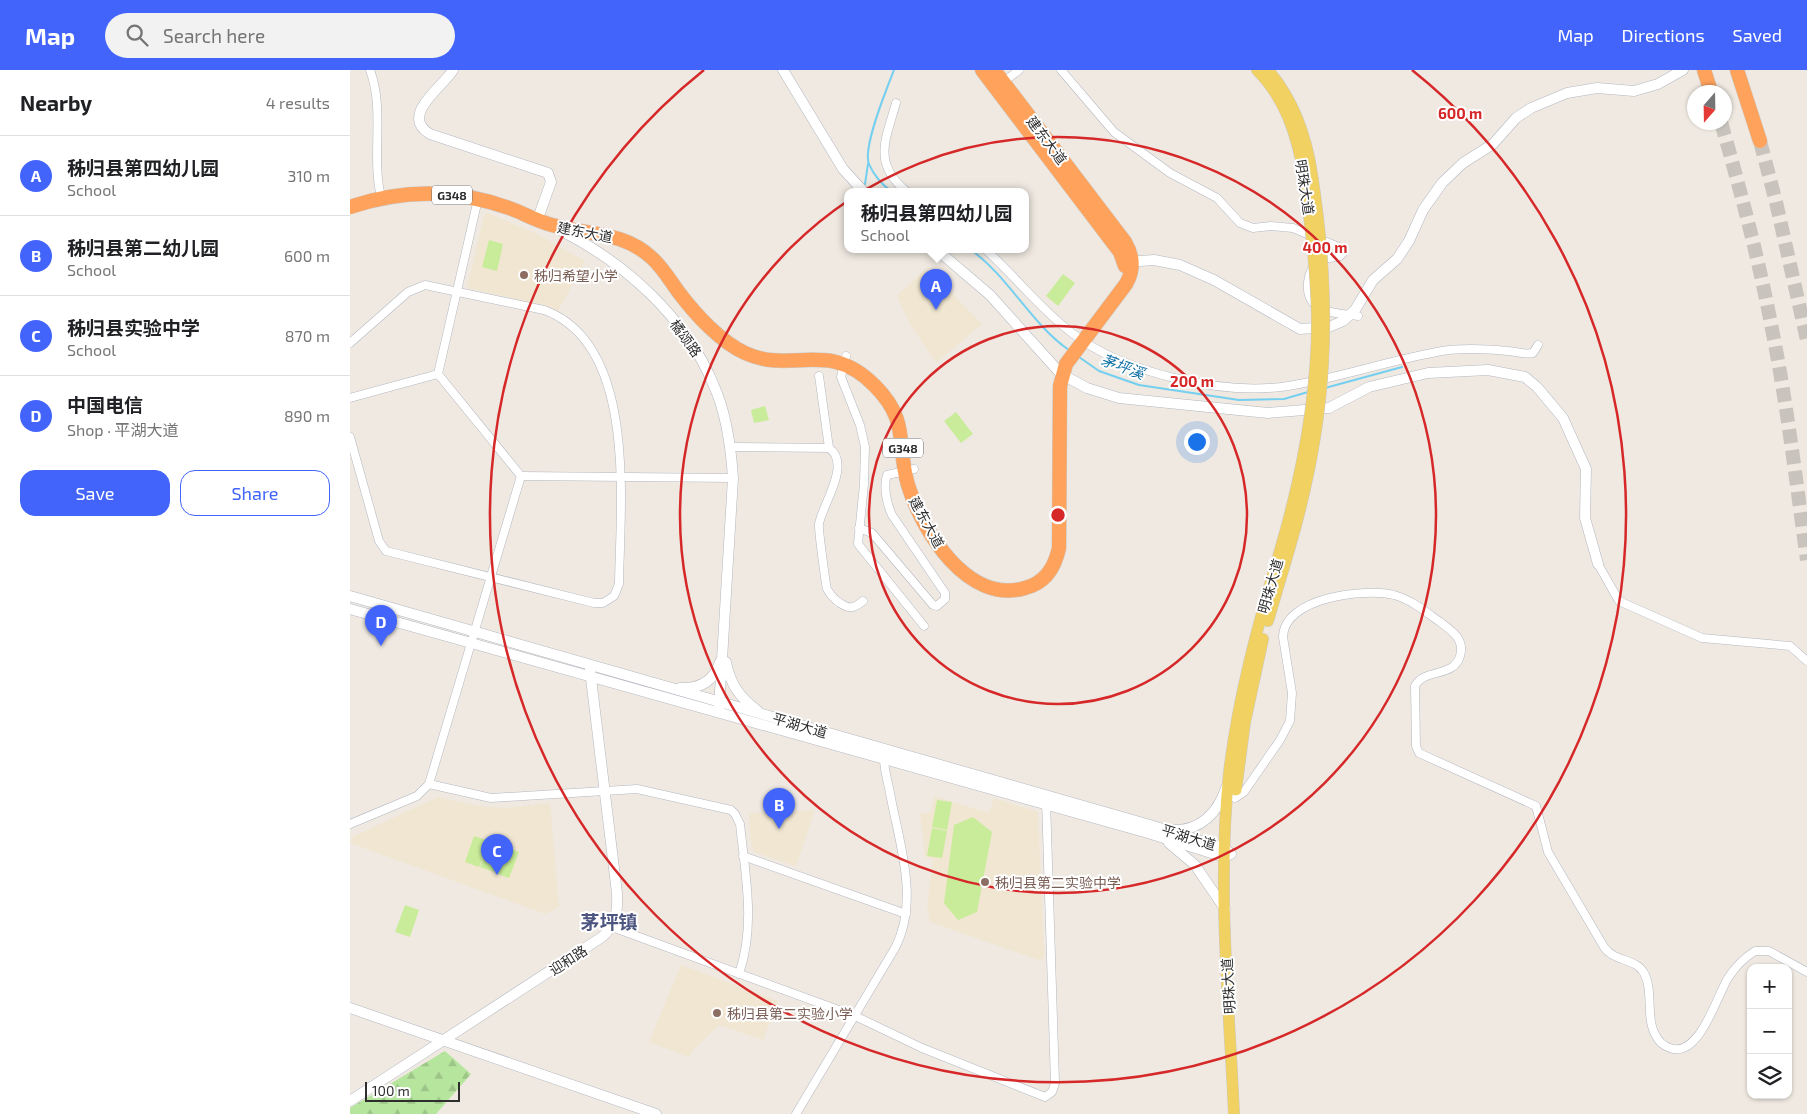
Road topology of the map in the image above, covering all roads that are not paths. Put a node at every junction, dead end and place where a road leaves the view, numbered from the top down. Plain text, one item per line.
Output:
1 (370, 70) edge
2 (453, 70) edge
3 (784, 70) edge
4 (982, 70) edge
5 (994, 70) edge
6 (1020, 70) edge
7 (1061, 70) edge
8 (1257, 70) edge
9 (1268, 70) edge
10 (1683, 70) edge
11 (1704, 70) edge
12 (1737, 70) edge
13 (999, 85) junction
14 (1709, 85) edge
15 (896, 103) dead end
16 (1760, 141) tunnel mouth
17 (1308, 175) junction
18 (860, 188) edge
19 (903, 188) edge
20 (381, 197) junction
21 (478, 199) junction
22 (350, 207) edge
23 (538, 218) junction
24 (550, 225) junction
25 (607, 235) junction
26 (596, 251) junction
27 (941, 253) edge
28 (989, 253) edge
29 (1129, 261) junction
30 (457, 291) junction
31 (1354, 315) junction
32 (1078, 342) junction
33 (350, 343) edge
34 (1538, 345) dead end
35 (845, 360) junction
36 (1060, 366) junction
37 (438, 374) junction
38 (819, 376) dead end
39 (350, 398) edge
40 (350, 437) edge
41 (731, 446) junction
42 (829, 448) junction
43 (910, 470) junction
44 (522, 476) junction
45 (620, 477) junction
46 (734, 478) junction
47 (859, 528) junction
48 (1285, 548) junction
49 (1598, 564) joint
50 (491, 577) junction
51 (350, 596) edge
52 (863, 601) dead end
53 (350, 609) edge
54 (924, 626) dead end
55 (475, 632) junction
56 (472, 643) junction
57 (724, 646) junction
58 (1807, 661) edge
59 (590, 665) junction
60 (590, 676) junction
61 (664, 686) junction
62 (719, 707) junction
63 (766, 715) junction
64 (884, 754) junction
65 (1230, 773) junction
66 (430, 784) junction
67 (604, 790) junction
68 (1235, 798) junction
69 (1046, 800) junction
70 (350, 824) edge
71 (1149, 829) junction
72 (1227, 853) junction
73 (743, 856) junction
74 (1224, 909) junction
75 (906, 914) junction
76 (612, 927) junction
77 (1807, 972) edge
78 (739, 974) junction
79 (350, 1008) edge
80 (855, 1016) junction
81 (443, 1040) junction
82 (350, 1101) edge
83 (656, 1114) edge
84 (796, 1114) edge
85 (1234, 1114) edge
86 (1241, 1114) edge

1 - 20 street
2 - 23 street
3 - 18 street
4 - 13 highway, 建东大道
5 - 13 highway, 建东大道
6 - 13 street
7 - 31 street
8 - 17 main road, 明珠大道
9 - 17 main road, 明珠大道
10 - 31 street
11 - 14 highway
12 - 16 highway
13 - 29 highway, 建东大道
15 - 19 street
17 - 48 main road, 明珠大道, bridge
20 - 21 highway, 橘颂路 / G348
20 - 22 highway, 橘颂路 / G348
21 - 23 highway, 橘颂路 / G348
21 - 30 street
23 - 24 highway, 橘颂路 / G348
24 - 25 highway, 建东大道 / G348
24 - 26 street, 橘颂路
24 - 35 highway, 建东大道 / G348
25 - 26 street
25 - 35 highway, 建东大道 / G348
26 - 41 street, 橘颂路
27 - 36 street
28 - 32 street
29 - 31 street
29 - 32 highway, 建东大道 / G348
30 - 33 street
30 - 37 street
30 - 45 street
32 - 34 street
32 - 36 highway, 建东大道 / G348
35 - 43 highway, 建东大道 / G348
35 - 47 street
36 - 43 highway, 建东大道 / G348
36 - 49 street
37 - 39 street
37 - 44 street
38 - 42 street
40 - 50 street
41 - 42 street
41 - 46 street, 橘颂路
42 - 52 street
43 - 47 street
44 - 45 street
44 - 50 street
45 - 46 street
45 - 50 street
46 - 57 street, 橘颂路
47 - 54 street
48 - 65 main road, 明珠大道
48 - 68 main road, 明珠大道
49 - 58 street
50 - 55 street
51 - 55 street, 平湖大道
53 - 56 street, 平湖大道
55 - 56 street
55 - 59 street, 平湖大道
56 - 60 street, 平湖大道
56 - 66 street
57 - 61 street
57 - 62 street, 橘颂路
57 - 63 street
59 - 60 street
59 - 61 street, 平湖大道
60 - 62 street, 平湖大道
60 - 67 street
61 - 62 street, 平湖大道
62 - 63 street, 平湖大道
62 - 64 street, 平湖大道
63 - 64 street, 平湖大道
64 - 69 street, 平湖大道
64 - 75 street
65 - 71 street
65 - 72 main road, 明珠大道
66 - 67 street
66 - 70 street
67 - 73 street
67 - 76 street
68 - 72 main road, 明珠大道
68 - 77 street
69 - 71 street, 平湖大道
69 - 80 street
71 - 72 street, 平湖大道
71 - 74 street
72 - 74 main road, 明珠大道
72 - 86 main road, 明珠大道
73 - 75 street
73 - 78 street
74 - 85 main road, 明珠大道
75 - 80 street
76 - 78 street
76 - 81 street, 迎和路
78 - 80 street
79 - 81 street
80 - 84 street
81 - 82 street, 迎和路
81 - 83 street

